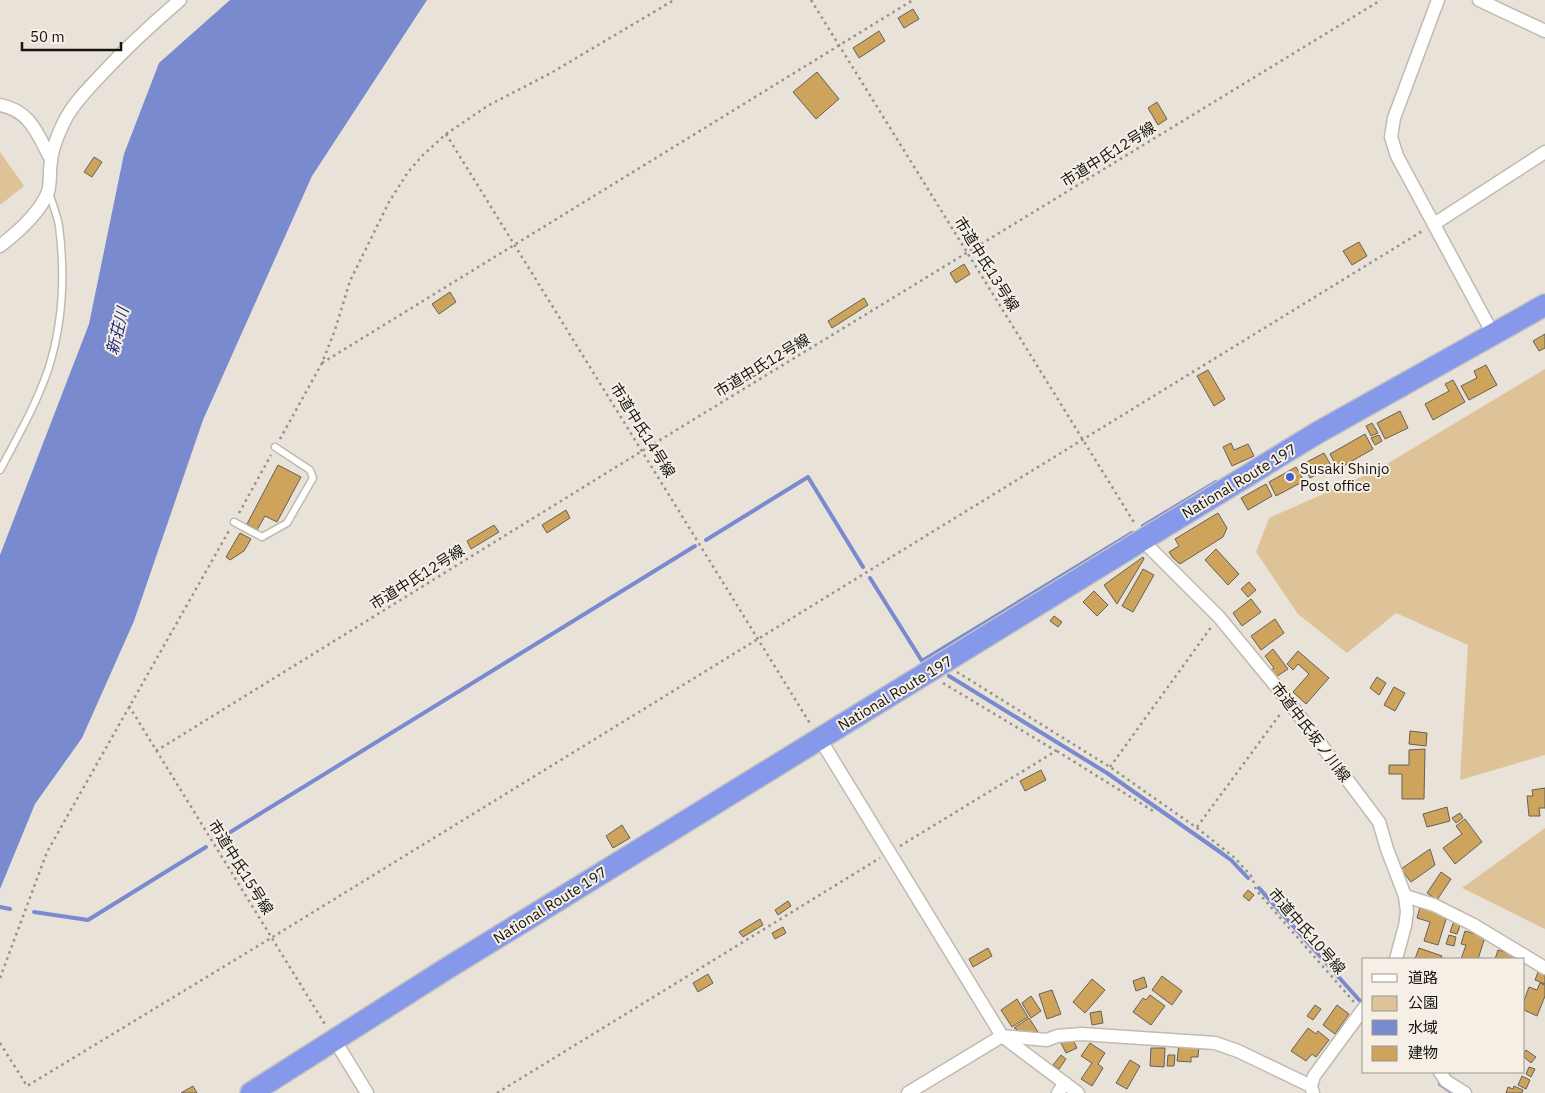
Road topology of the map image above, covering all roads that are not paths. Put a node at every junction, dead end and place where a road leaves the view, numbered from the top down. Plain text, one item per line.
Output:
1 (180, 0) edge
2 (1438, 0) edge
3 (1479, 0) edge
4 (1545, 31) edge
5 (0, 105) edge
6 (1545, 152) edge
7 (51, 159) junction
8 (48, 191) junction
9 (1434, 224) junction
10 (0, 246) edge
11 (1545, 305) edge
12 (1494, 334) junction
13 (275, 447) road end
14 (0, 470) edge
15 (234, 522) road end
16 (1144, 539) junction
17 (820, 739) junction
18 (1405, 896) junction
19 (1396, 958) edge
20 (1545, 968) edge
21 (1362, 1010) edge
22 (1002, 1036) junction
23 (334, 1039) junction
24 (1441, 1073) edge
25 (1062, 1088) edge
26 (1312, 1090) edge
27 (251, 1093) edge
28 (367, 1093) edge
29 (908, 1093) edge
30 (1078, 1093) edge
31 (1466, 1093) edge

1 - 7 street
2 - 9 street
3 - 4 street
5 - 7 street
6 - 9 street
7 - 8 street
8 - 10 street
8 - 14 lane
9 - 12 street
11 - 12 highway, National Route 197
12 - 16 highway, National Route 197
13 - 15 lane
16 - 17 highway, National Route 197
16 - 18 street, 市道中氏坂ノ川線
17 - 22 street
17 - 23 highway, National Route 197
18 - 19 street, 市道中氏坂ノ川線
18 - 20 street
21 - 26 street
22 - 25 street
22 - 26 street
22 - 29 street
23 - 27 highway, National Route 197
23 - 28 street
24 - 31 street
25 - 30 street

